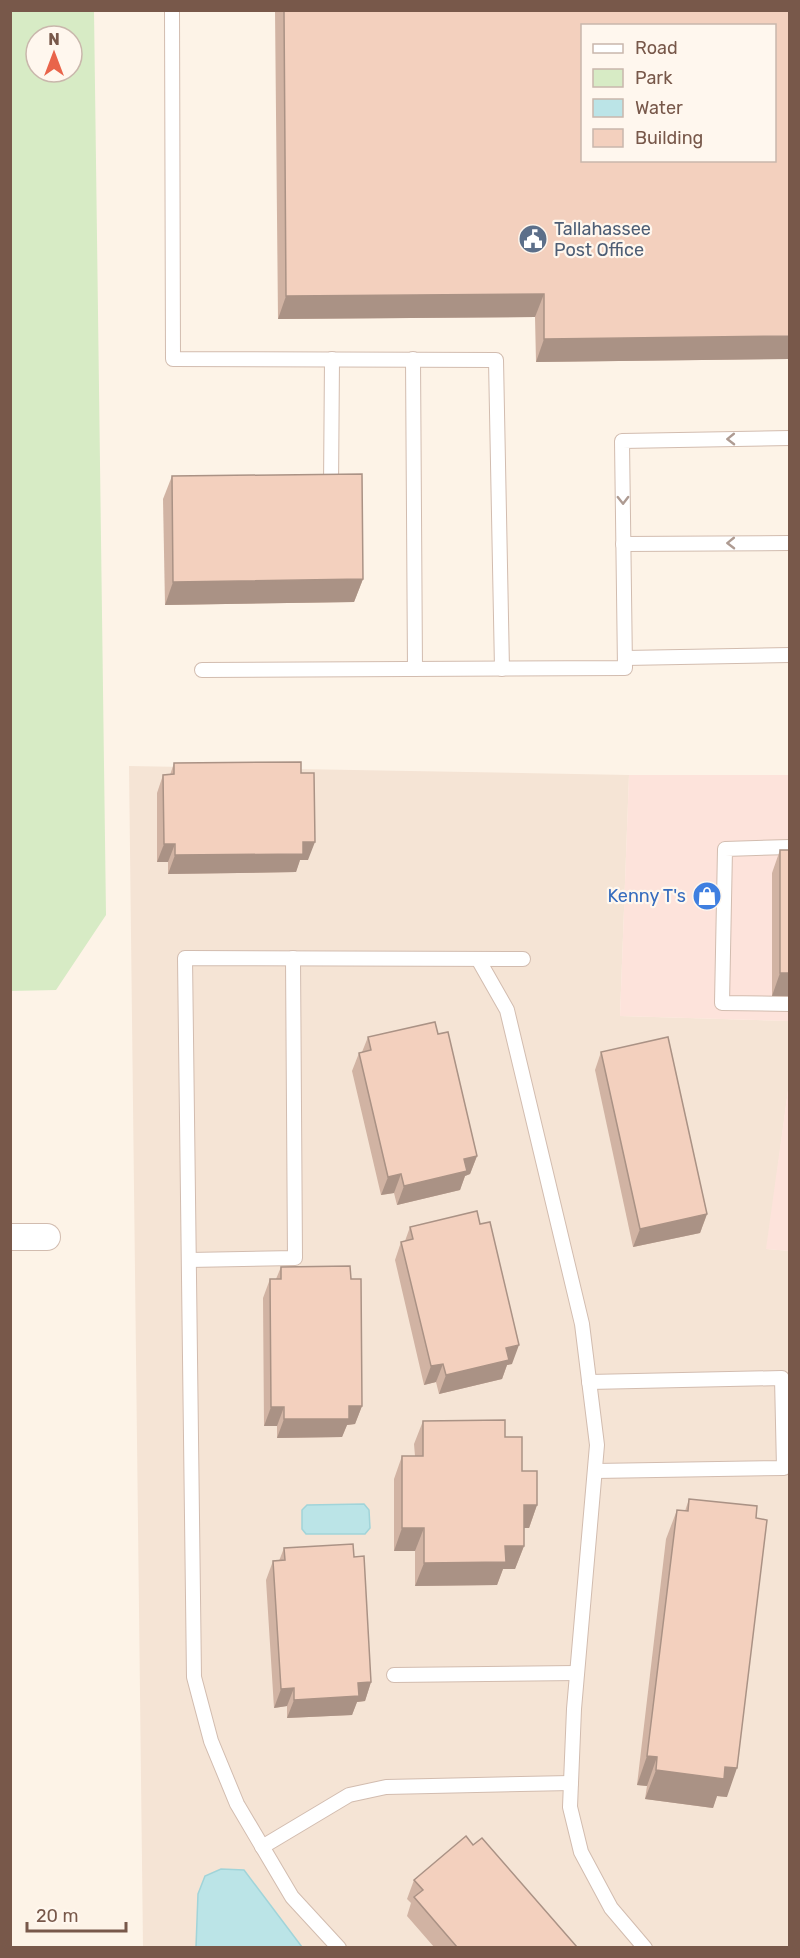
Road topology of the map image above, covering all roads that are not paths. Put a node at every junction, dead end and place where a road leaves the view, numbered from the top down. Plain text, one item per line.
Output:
1 (172, 10) edge
2 (332, 359) junction
3 (413, 359) junction
4 (789, 438) edge
5 (331, 487) edge
6 (789, 543) edge
7 (623, 544) junction
8 (789, 655) edge
9 (625, 663) junction
10 (415, 669) junction
11 (502, 669) junction
12 (202, 670) dead end
13 (789, 847) edge
14 (293, 958) junction
15 (478, 958) junction
16 (523, 958) dead end
17 (789, 1004) edge
18 (10, 1237) edge
19 (47, 1237) dead end
20 (189, 1260) junction
21 (589, 1382) junction
22 (595, 1471) junction
23 (577, 1672) junction
24 (394, 1675) dead end
25 (571, 1783) junction
26 (262, 1847) junction
27 (339, 1947) edge
28 (645, 1947) edge

1 - 2 lane
2 - 3 lane
2 - 5 lane
3 - 10 lane
3 - 11 lane
4 -> 7 lane
6 -> 7 lane
7 - 9 lane
8 - 9 lane
9 - 11 lane
10 - 11 lane
10 - 12 lane
13 - 17 lane
14 - 15 lane
14 - 20 lane
14 - 20 lane
15 - 16 lane
15 - 21 lane
18 - 19 street
20 - 26 lane
21 - 22 lane
21 - 22 lane
22 - 23 lane
23 - 24 lane
23 - 25 lane
25 - 26 lane
25 - 28 lane
26 - 27 lane

